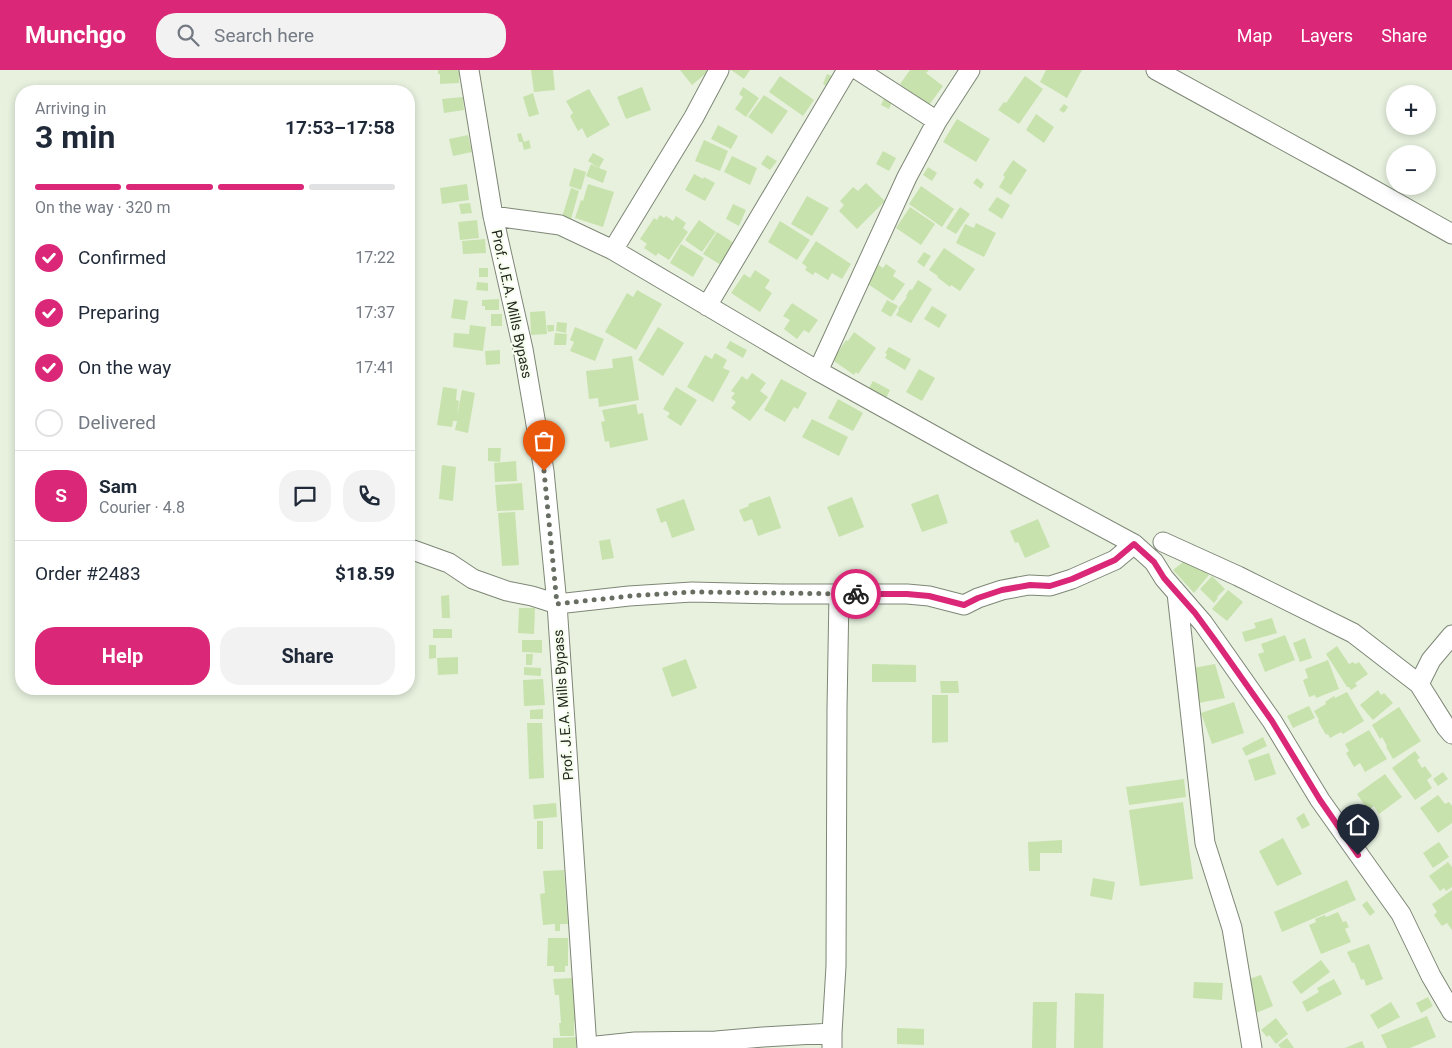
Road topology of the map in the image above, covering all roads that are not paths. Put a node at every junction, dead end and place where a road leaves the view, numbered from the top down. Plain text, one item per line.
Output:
1 (469, 70) edge
2 (719, 70) edge
3 (847, 70) edge
4 (858, 70) edge
5 (970, 70) edge
6 (1156, 70) edge
7 (937, 121) junction
8 (493, 216) junction
9 (1452, 234) edge
10 (613, 250) junction
11 (707, 306) junction
12 (818, 371) junction
13 (1163, 542) dead end
14 (1134, 544) junction
15 (415, 551) edge
16 (1178, 593) junction
17 (840, 594) junction
18 (557, 604) junction
19 (1452, 635) edge
20 (1419, 684) junction
21 (1452, 734) edge
22 (1452, 1012) edge
23 (832, 1041) edge
24 (587, 1048) edge
25 (1252, 1048) edge

1 - 8 street, Prof. J.E.A. Mills Bypass
2 - 10 street
3 - 11 street
4 - 7 street
5 - 7 street
6 - 9 street
7 - 12 street
8 - 10 street
8 - 18 street, Prof. J.E.A. Mills Bypass
10 - 11 street
11 - 12 street
12 - 14 street
13 - 20 street
14 - 16 street
14 - 17 street
15 - 18 street
16 - 22 street
16 - 25 street
17 - 18 street
17 - 23 street
18 - 24 street, Prof. J.E.A. Mills Bypass
19 - 20 street
20 - 21 street
23 - 24 street

